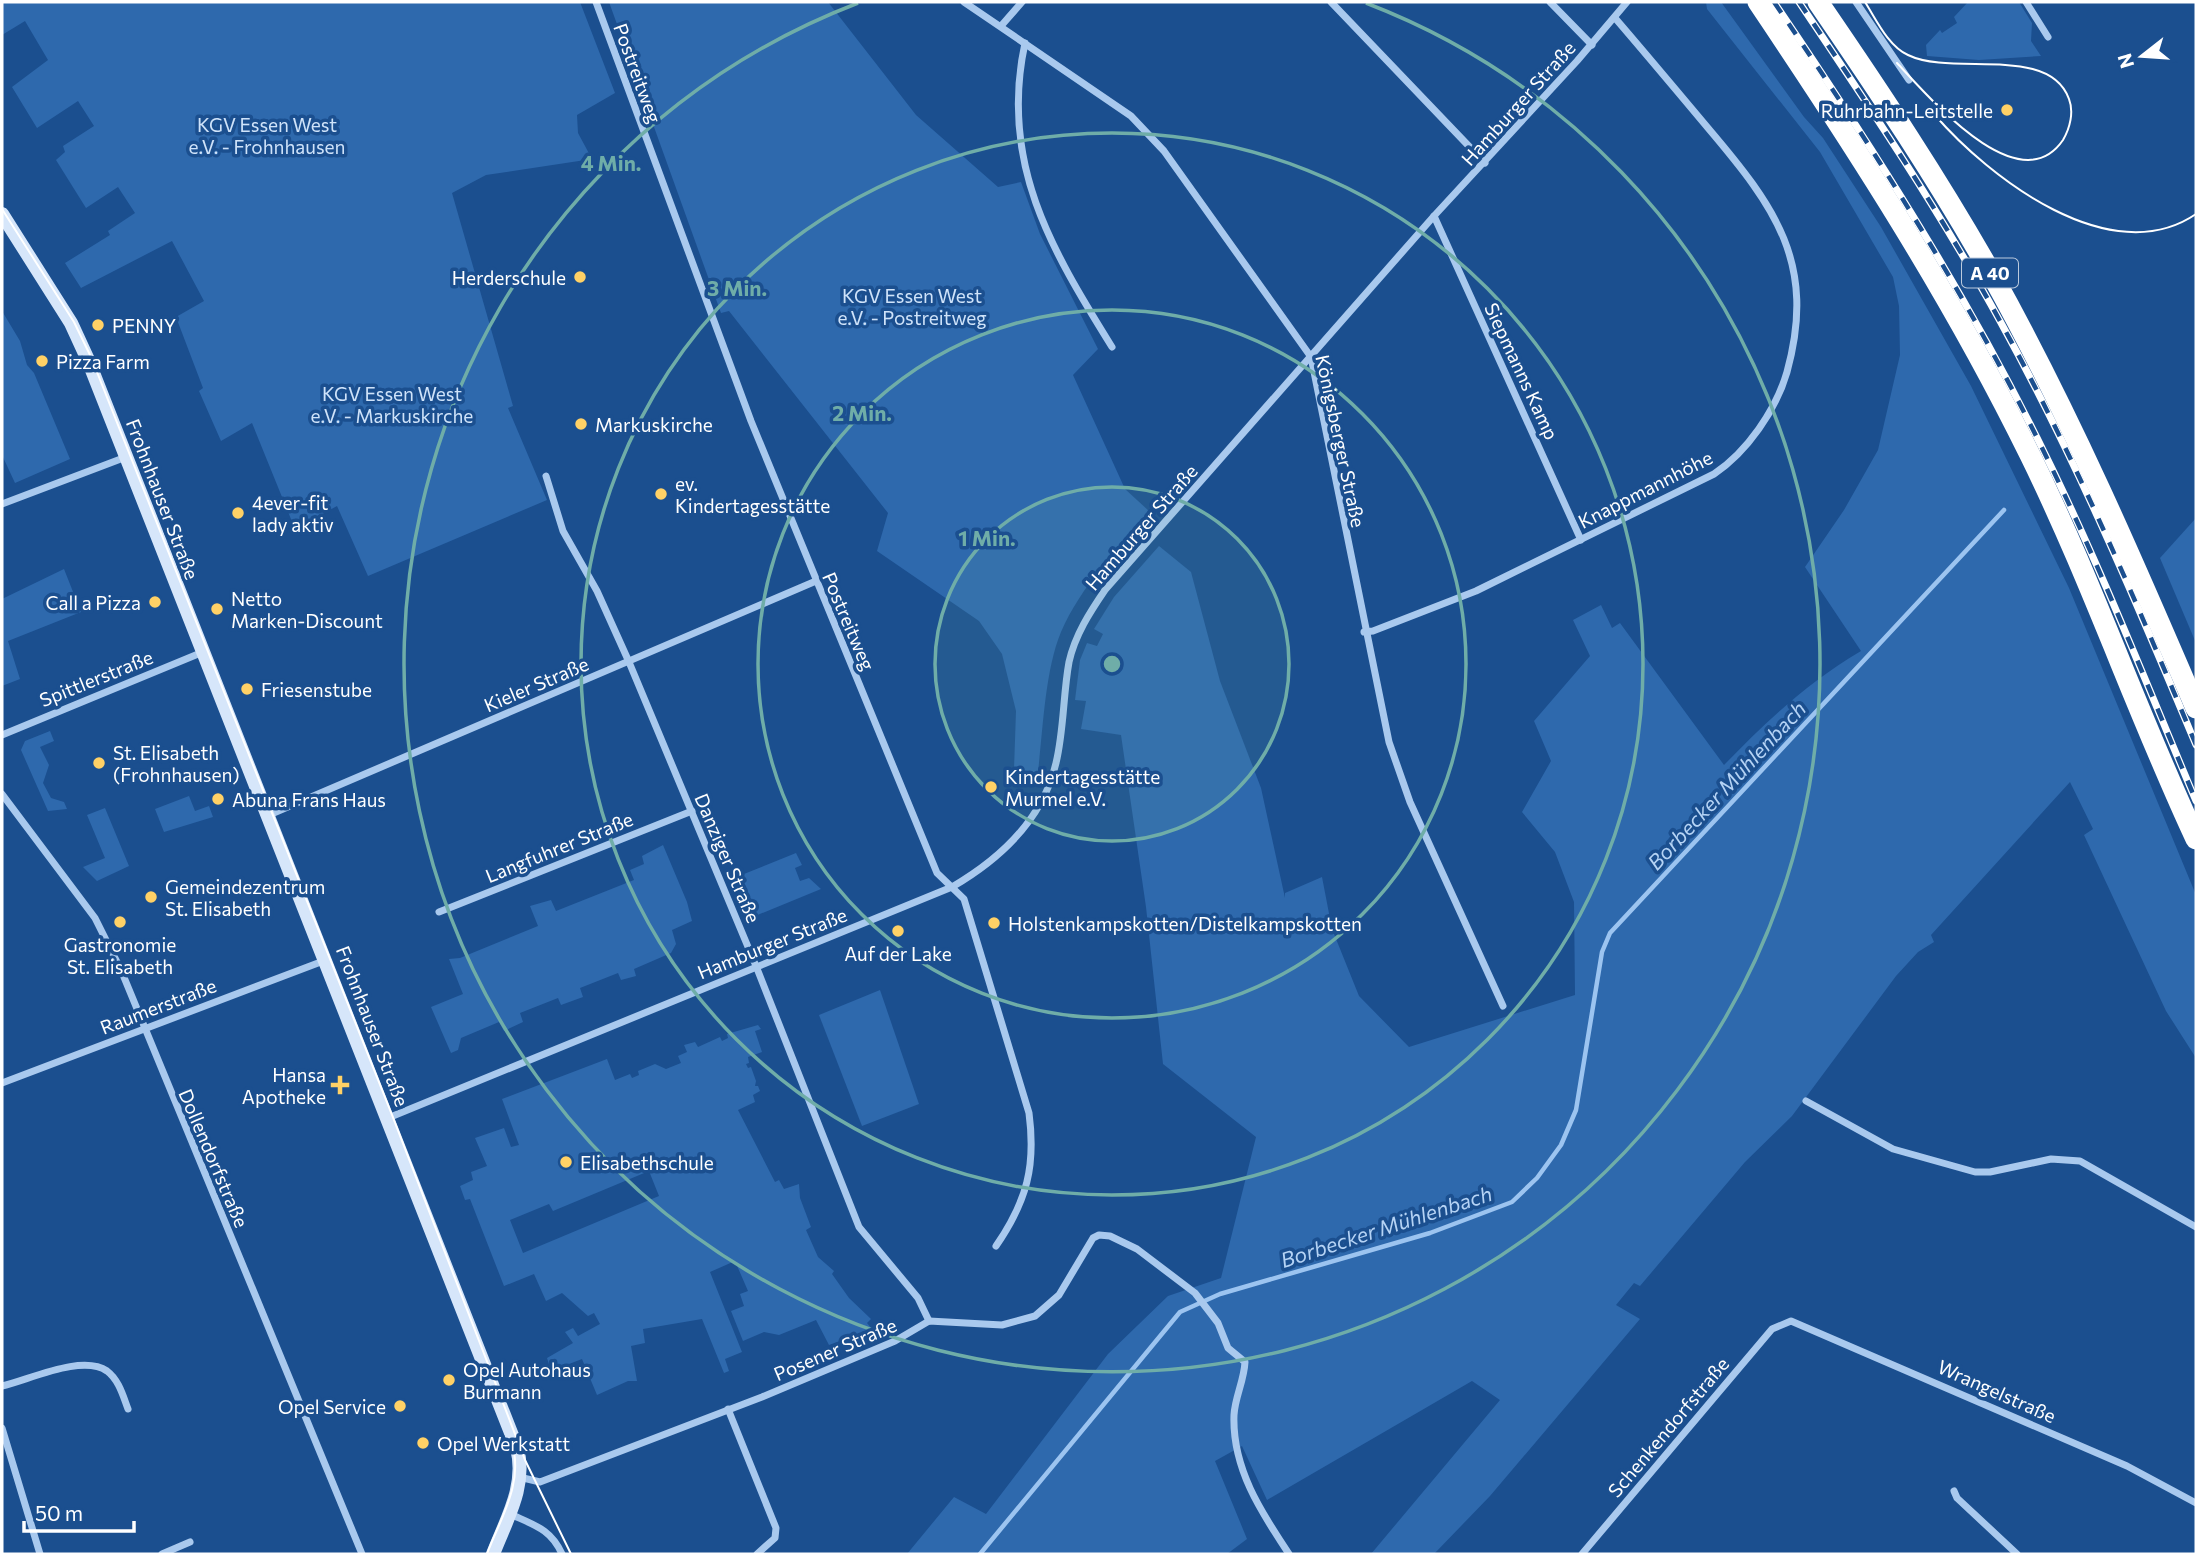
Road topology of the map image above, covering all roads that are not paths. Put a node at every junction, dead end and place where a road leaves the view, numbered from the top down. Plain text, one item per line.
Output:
1 (596, 2) edge
2 (964, 2) edge
3 (1022, 2) edge
4 (1331, 2) edge
5 (1550, 2) edge
6 (1628, 2) edge
7 (1758, 2) edge
8 (1818, 2) edge
9 (1856, 2) edge
10 (2026, 2) edge
11 (1615, 18) junction
12 (1001, 26) junction
13 (2048, 37) dead end
14 (1025, 43) junction
15 (1592, 45) junction
16 (1909, 80) dead end
17 (1485, 163) junction
18 (1434, 216) junction
19 (4, 222) edge
20 (1112, 346) dead end
21 (1311, 357) junction
22 (126, 457) junction
23 (546, 476) dead end
24 (2, 504) edge
25 (1581, 540) junction
26 (816, 582) junction
27 (1364, 632) junction
28 (203, 652) junction
29 (629, 662) junction
30 (2196, 708) edge
31 (2, 735) edge
32 (2, 794) edge
33 (692, 811) junction
34 (269, 815) junction
35 (2196, 839) edge
36 (952, 887) junction
37 (439, 912) dead end
38 (327, 960) junction
39 (756, 966) junction
40 (1503, 1006) dead end
41 (143, 1028) junction
42 (2, 1083) edge
43 (1806, 1101) dead end
44 (388, 1118) junction
45 (2196, 1227) edge
46 (996, 1246) dead end
47 (929, 1321) junction
48 (1780, 1323) joint
49 (2, 1386) edge
50 (128, 1409) dead end
51 (728, 1409) junction
52 (2, 1428) edge
53 (519, 1477) junction
54 (1954, 1491) dead end
55 (2196, 1503) edge
56 (510, 1513) junction
57 (190, 1542) dead end
58 (40, 1554) edge
59 (162, 1554) edge
60 (362, 1554) edge
61 (493, 1554) edge
62 (562, 1554) edge
63 (757, 1554) edge
64 (1289, 1554) edge
65 (1582, 1554) edge
66 (2017, 1554) edge

1 - 26 street, Postreitweg
2 - 12 street, Königsberger Straße
3 - 12 street
4 - 17 street
5 - 15 street
6 - 11 street, Hamburger Straße
7 - 35 highway, A 40
8 - 30 highway, A 40
9 - 16 street
10 - 13 street
11 - 15 street, Hamburger Straße
11 - 25 street, Knappmannhöhe
12 - 14 street, Königsberger Straße
14 - 20 street
14 - 21 street, Königsberger Straße
15 - 17 street, Hamburger Straße
17 - 18 street, Hamburger Straße
18 - 21 street, Hamburger Straße
18 - 25 street, Siepmanns Kamp
19 - 22 main road, Frohnhauser Straße
21 - 27 street, Königsberger Straße
21 - 36 street, Hamburger Straße
22 - 24 street
22 - 28 main road, Frohnhauser Straße
23 - 29 street, Danziger Straße
25 - 27 street, Knappmannhöhe
26 - 29 street, Kieler Straße
26 - 36 street, Postreitweg
27 - 40 street, Königsberger Straße
28 - 31 street, Spittlerstraße
28 - 34 main road, Frohnhauser Straße
29 - 33 street, Danziger Straße
29 - 34 street, Kieler Straße
32 - 41 street, Dollendorfstraße
33 - 37 street, Langfuhrer Straße
33 - 39 street, Danziger Straße
34 - 38 main road, Frohnhauser Straße
36 - 39 street, Hamburger Straße
36 - 46 street, Postreitweg
38 - 41 street, Raumerstraße
38 - 44 main road, Frohnhauser Straße
39 - 44 street, Hamburger Straße
39 - 47 street, Danziger Straße
41 - 42 street, Raumerstraße
41 - 60 street, Dollendorfstraße
43 - 45 street
44 - 53 main road, Frohnhauser Straße
47 - 51 street, Posener Straße
47 - 64 street
48 - 55 street, Wrangelstraße
48 - 65 street, Schenkendorfstraße
49 - 50 street
51 - 53 street, Posener Straße
51 - 63 street
52 - 58 street
53 - 56 main road, Frohnhauser Straße
54 - 66 street
56 - 61 main road, Frohnhauser Straße
56 - 62 street
57 - 59 street

